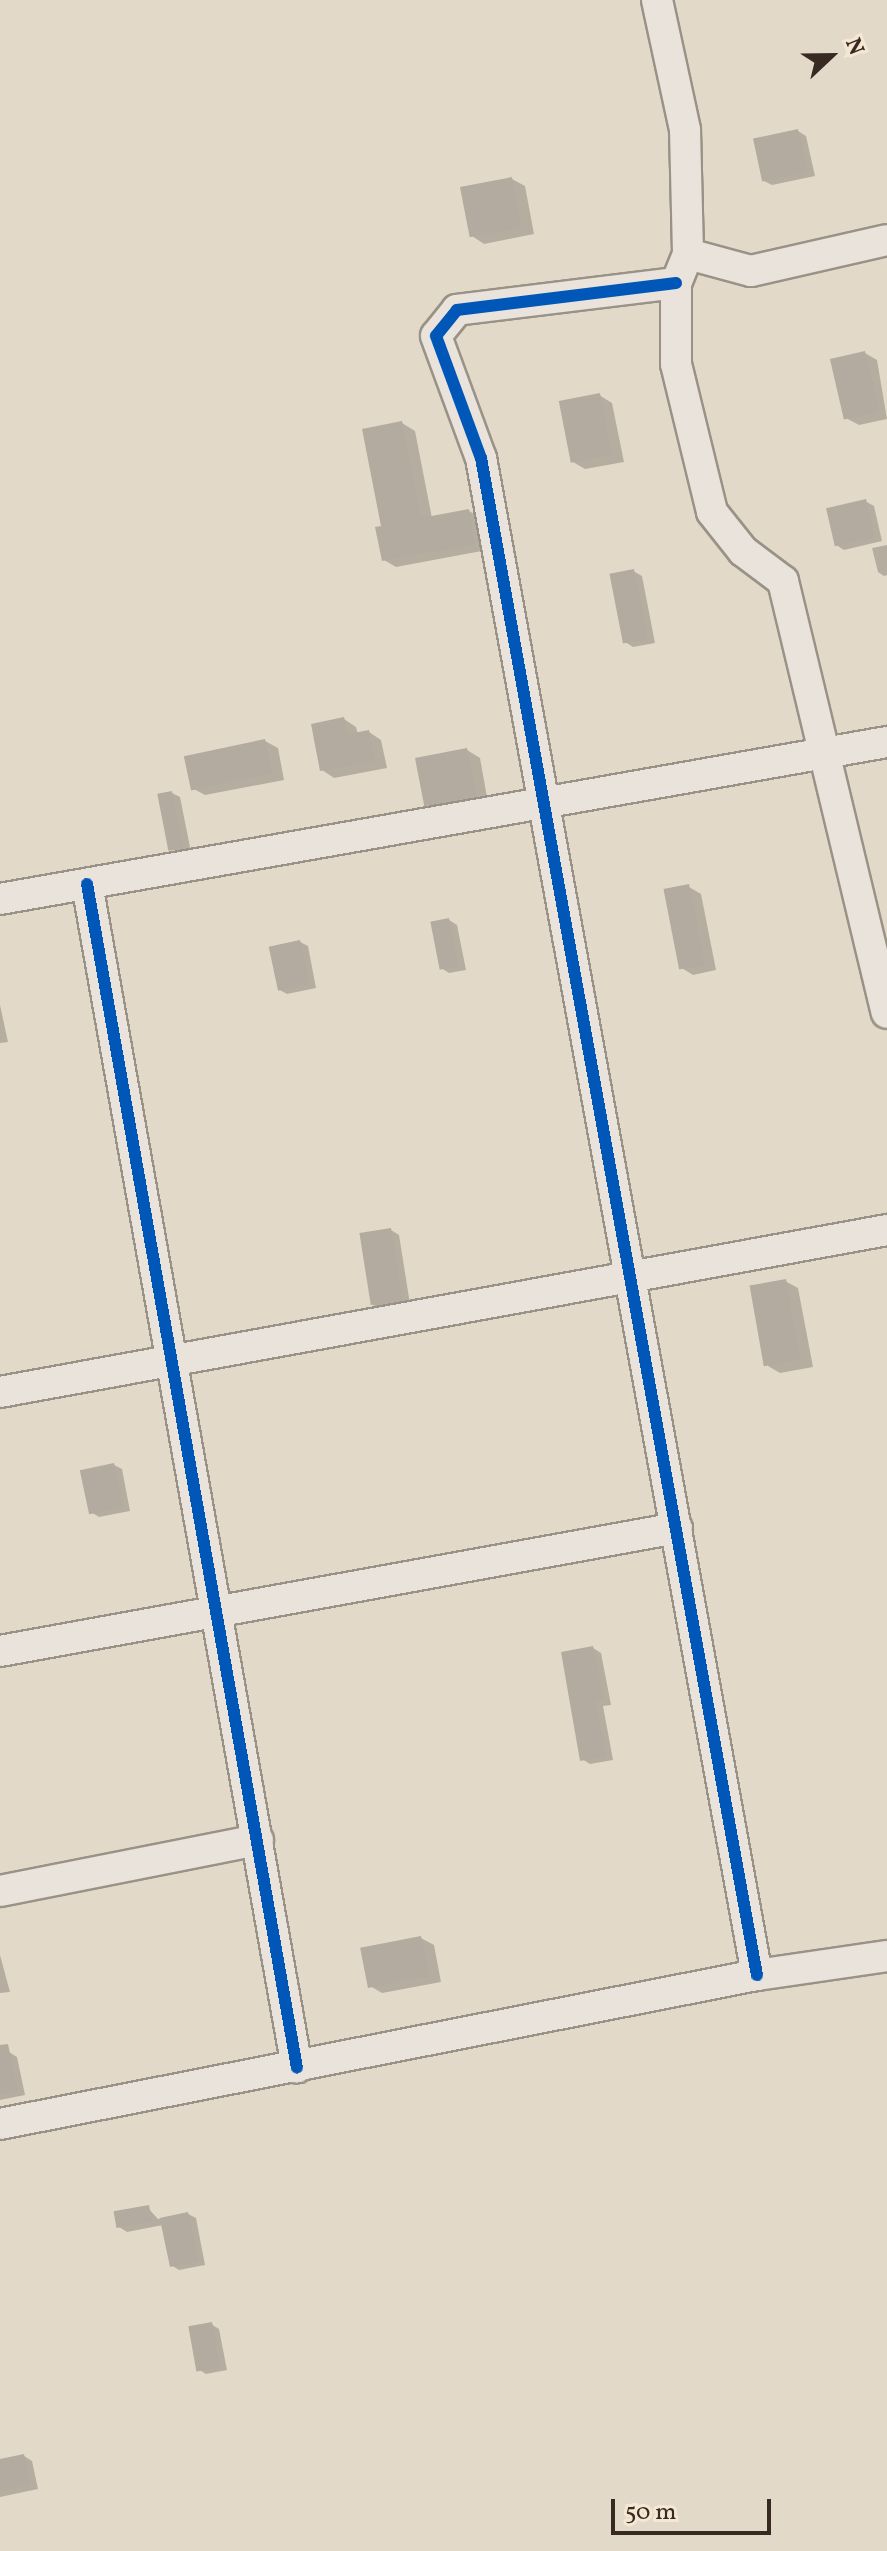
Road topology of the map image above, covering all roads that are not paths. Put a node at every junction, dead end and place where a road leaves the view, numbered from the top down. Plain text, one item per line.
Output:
1 (657, 0) edge
2 (887, 240) edge
3 (688, 254) junction
4 (676, 283) junction
5 (887, 742) edge
6 (828, 753) junction
7 (541, 807) junction
8 (87, 884) junction
9 (0, 899) edge
10 (887, 1013) edge
11 (887, 1230) edge
12 (632, 1280) junction
13 (175, 1361) junction
14 (0, 1392) edge
15 (677, 1528) junction
16 (218, 1611) junction
17 (0, 1651) edge
18 (258, 1840) junction
19 (0, 1891) edge
20 (887, 1956) edge
21 (757, 1975) junction
22 (297, 2068) junction
23 (0, 2124) edge

1 - 3 street
2 - 3 street
3 - 4 street
4 - 6 street
4 - 7 street
5 - 6 street
6 - 7 street
6 - 10 street
7 - 8 street
7 - 12 street
8 - 9 street
8 - 13 street
11 - 12 street
12 - 13 street
12 - 15 street
13 - 14 street
13 - 16 street
15 - 16 street
15 - 21 street
16 - 17 street
16 - 18 street
18 - 19 street
18 - 22 street
20 - 21 street
21 - 22 street
22 - 23 street

